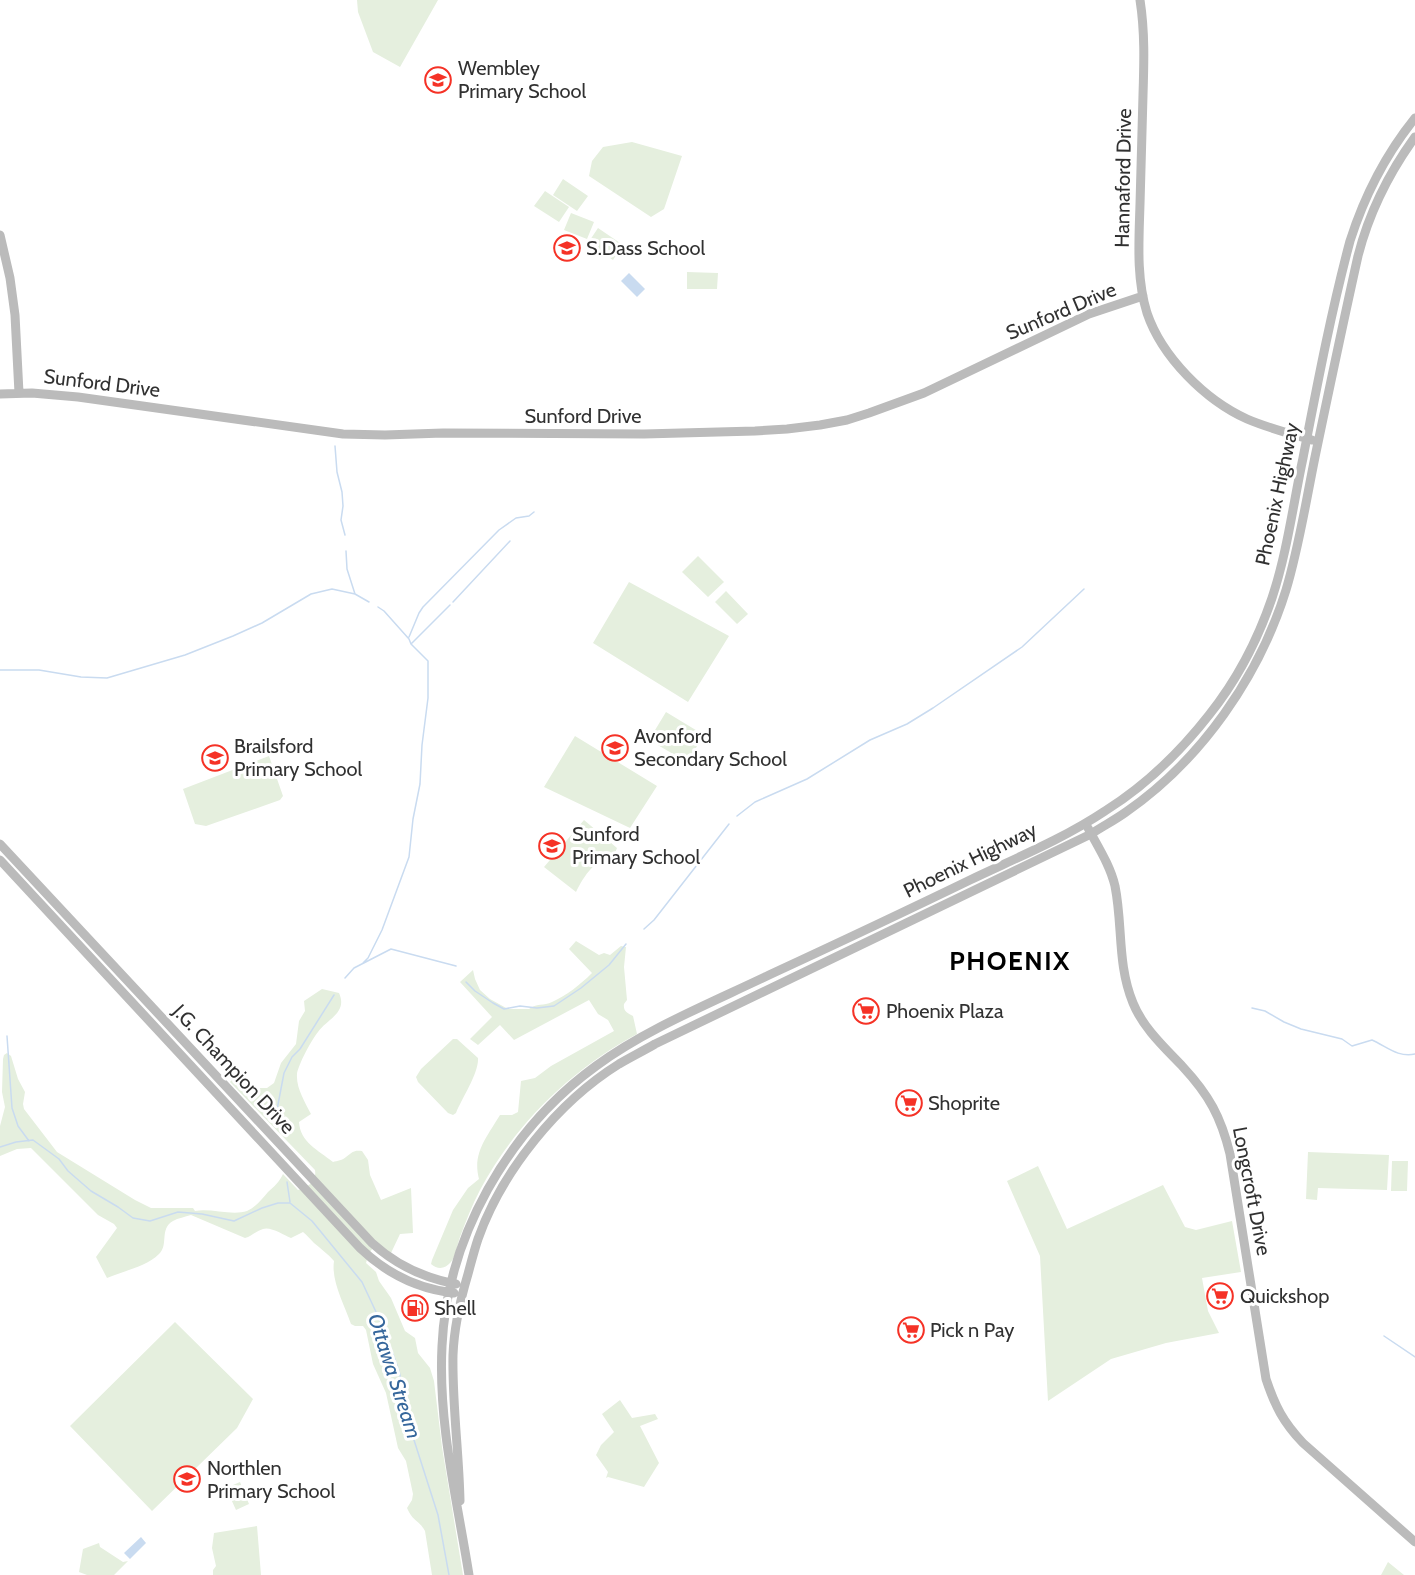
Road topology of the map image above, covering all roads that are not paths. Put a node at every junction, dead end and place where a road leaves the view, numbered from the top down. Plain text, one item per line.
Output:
1 (1140, 0) edge
2 (1415, 118) edge
3 (1415, 137) edge
4 (0, 235) edge
5 (1143, 296) junction
6 (19, 393) junction
7 (0, 394) edge
8 (1307, 438) junction
9 (1318, 441) junction
10 (1086, 823) junction
11 (1091, 834) junction
12 (0, 844) edge
13 (0, 860) edge
14 (459, 1258) junction
15 (430, 1278) junction
16 (451, 1288) junction
17 (463, 1290) junction
18 (459, 1512) junction
19 (1415, 1542) edge
20 (469, 1575) edge

1 - 5 main road, Hannaford Drive
2 - 8 main road, Phoenix Highway
3 - 9 main road, Phoenix Highway
4 - 6 main road
5 - 6 main road, Sunford Drive
5 - 8 main road, Hannaford Drive
6 - 7 main road, Sunford Drive
8 - 9 main road, Hannaford Drive
8 - 10 main road, Phoenix Highway
9 - 11 main road, Phoenix Highway
10 - 11 main road, Longcroft Drive
10 - 14 main road, Phoenix Highway
11 - 17 main road, Phoenix Highway
11 - 19 main road, Longcroft Drive
12 - 15 main road, J.G. Champion Drive
13 - 16 main road, J.G. Champion Drive
14 - 15 main road
14 - 16 main road, Phoenix Highway
15 - 16 main road, J.G. Champion Drive
16 - 17 main road, J.G. Champion Drive
16 - 18 main road, Phoenix Highway
17 - 18 main road, Phoenix Highway
18 - 20 main road, Phoenix Highway

